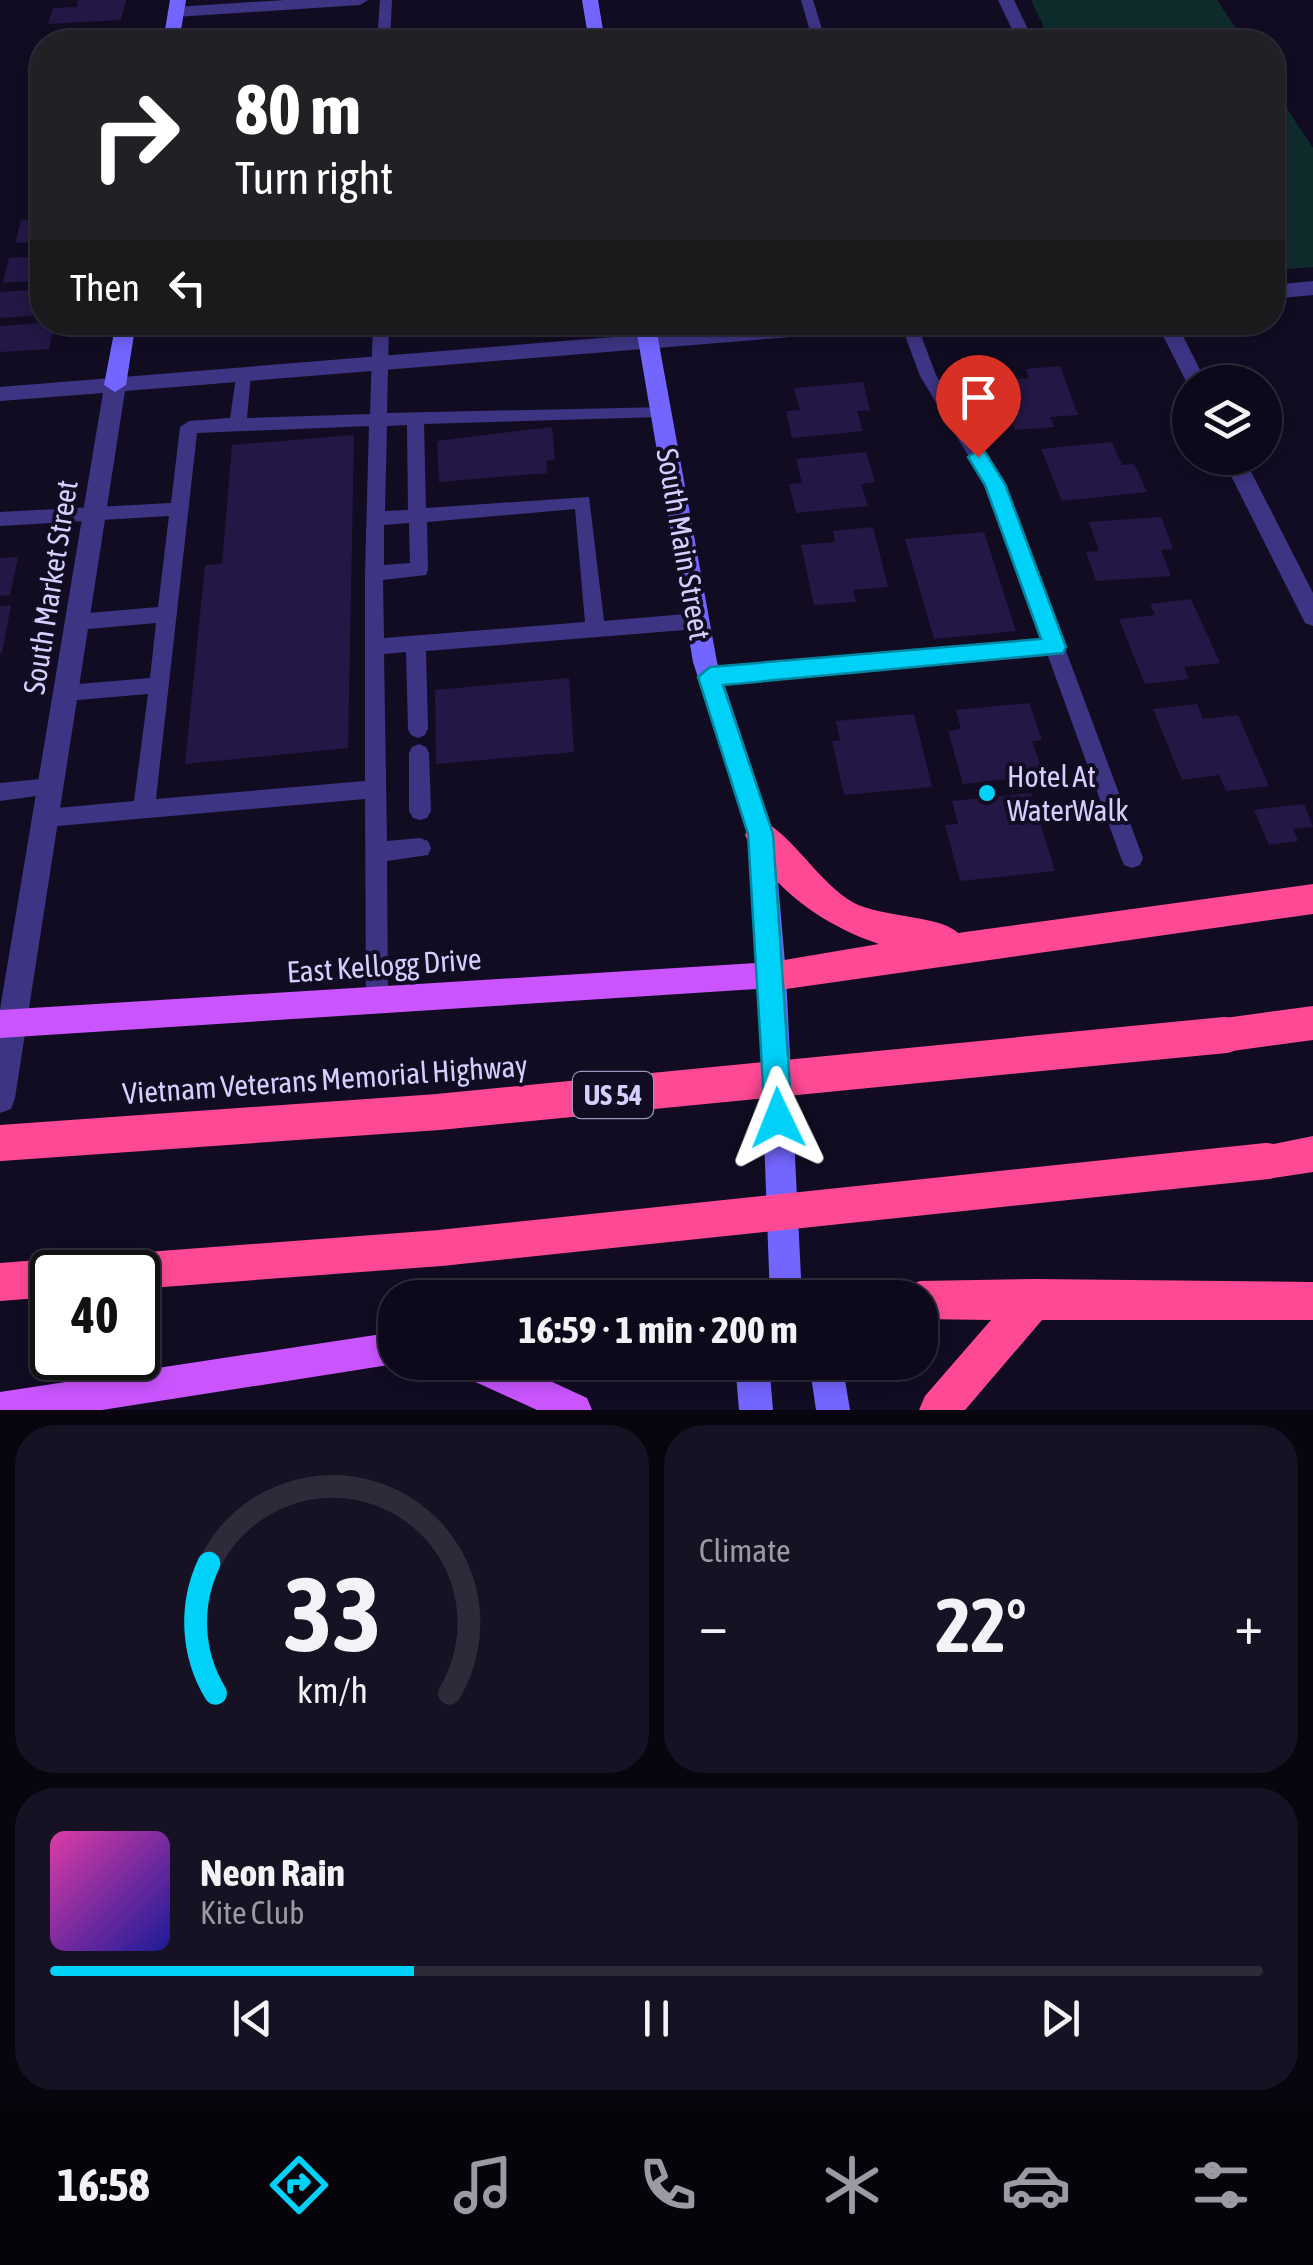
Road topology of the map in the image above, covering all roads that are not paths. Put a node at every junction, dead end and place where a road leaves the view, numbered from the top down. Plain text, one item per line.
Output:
1 (360, 0) edge
2 (386, 0) edge
3 (590, 0) edge
4 (807, 0) edge
5 (1006, 0) edge
6 (176, 6) edge
7 (385, 30) edge
8 (596, 30) edge
9 (816, 30) edge
10 (1020, 30) edge
11 (1313, 288) edge
12 (1285, 291) edge
13 (124, 335) edge
14 (381, 335) edge
15 (630, 335) edge
16 (647, 335) edge
17 (913, 335) edge
18 (1172, 335) edge
19 (381, 364) junction
20 (1188, 365) edge
21 (242, 375) junction
22 (115, 385) junction
23 (0, 394) edge
24 (660, 411) junction
25 (379, 419) junction
26 (416, 420) junction
27 (238, 424) junction
28 (1242, 475) edge
29 (180, 509) junction
30 (95, 512) junction
31 (418, 517) junction
32 (0, 519) edge
33 (376, 519) junction
34 (374, 573) junction
35 (167, 614) junction
36 (1313, 616) edge
37 (697, 621) junction
38 (77, 622) junction
39 (595, 629) junction
40 (416, 645) junction
41 (375, 647) junction
42 (1055, 647) junction
43 (710, 677) junction
44 (159, 685) junction
45 (66, 692) junction
46 (412, 730) dead end
47 (412, 753) dead end
48 (51, 787) junction
49 (374, 788) junction
50 (0, 792) edge
51 (420, 803) dead end
52 (144, 809) junction
53 (46, 818) junction
54 (760, 834) junction
55 (420, 848) dead end
56 (374, 852) junction
57 (1132, 858) dead end
58 (1313, 898) edge
59 (986, 945) junction
60 (772, 975) junction
61 (377, 1000) junction
62 (1313, 1023) edge
63 (6, 1024) edge
64 (0, 1098) edge
65 (0, 1144) edge
66 (1313, 1154) edge
67 (160, 1269) edge
68 (30, 1280) edge
69 (785, 1280) edge
70 (0, 1282) edge
71 (1034, 1298) junction
72 (938, 1300) edge
73 (1313, 1300) edge
74 (378, 1351) edge
75 (510, 1380) edge
76 (754, 1380) edge
77 (828, 1380) edge
78 (0, 1409) edge
79 (576, 1410) edge
80 (756, 1410) edge
81 (834, 1410) edge
82 (938, 1410) edge

1 - 6 street
2 - 7 lane
3 - 8 street
4 - 9 lane
5 - 10 street
11 - 12 street
13 - 22 street, South Market Street
14 - 19 lane
15 - 19 street
16 - 24 street, South Main Street
17 - 42 lane
18 - 20 street
19 - 21 street
19 - 25 lane
21 - 22 street
21 - 27 lane
22 - 23 street
22 - 30 street, South Market Street
24 - 26 lane
24 - 37 street, South Main Street
25 - 26 lane
25 - 27 lane
25 - 33 lane
26 - 31 lane
27 - 29 lane
28 - 36 street
29 - 30 lane
29 - 35 lane
30 - 32 lane
30 - 38 street, South Market Street
31 - 33 lane
31 - 34 lane
31 - 39 lane
33 - 34 lane
34 - 41 lane
35 - 38 lane
35 - 44 lane
37 - 39 lane
37 - 43 street, South Main Street
38 - 45 street, South Market Street
39 - 40 lane
40 - 41 lane
40 - 46 lane
41 - 49 lane
42 - 43 lane
42 - 57 lane
43 - 54 street, South Main Street
44 - 45 lane
44 - 52 lane
45 - 48 street, South Market Street
47 - 51 lane
48 - 50 lane
48 - 53 street, South Market Street
49 - 52 lane
49 - 56 lane
52 - 53 lane
53 - 63 street, South Market Street
54 - 59 highway
54 - 60 street, South Main Street
55 - 56 lane
56 - 61 lane
58 - 59 highway
59 - 60 highway
60 - 61 main road, East Kellogg Drive
60 - 69 street, South Main Street
61 - 63 main road, East Kellogg Drive
62 - 65 highway, Vietnam Veterans Memorial Highway / US 54, bridge
63 - 64 street, South Market Street
66 - 67 highway, bridge
68 - 70 highway
71 - 72 highway
71 - 73 highway
71 - 82 highway
74 - 78 main road
75 - 79 main road
76 - 80 street
77 - 81 street

